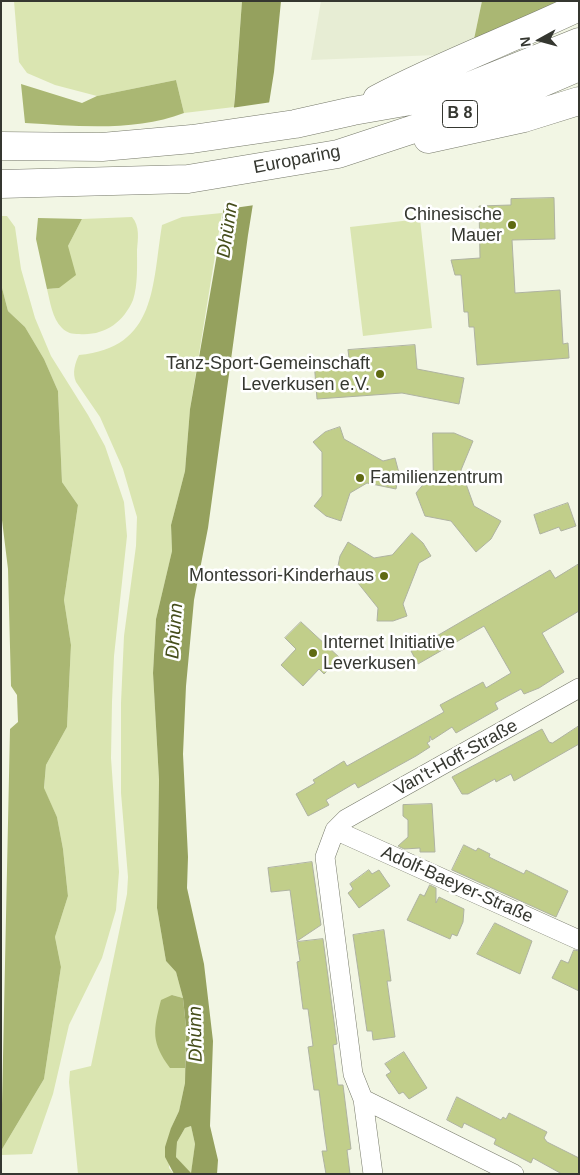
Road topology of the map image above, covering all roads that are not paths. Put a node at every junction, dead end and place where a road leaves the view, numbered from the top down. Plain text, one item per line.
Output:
1 (579, 7) edge
2 (579, 42) edge
3 (579, 67) edge
4 (579, 101) edge
5 (353, 111) junction
6 (1, 146) edge
7 (338, 154) junction
8 (1, 184) edge
9 (579, 688) edge
10 (335, 830) junction
11 (579, 940) edge
12 (363, 1099) junction
13 (373, 1174) edge
14 (514, 1174) edge

1 - 5 highway
2 - 5 highway, Europaring / B 8
3 - 7 highway, Europaring / B 8
4 - 7 highway
5 - 6 highway, Europaring / B 8
7 - 8 highway, Europaring / B 8
9 - 10 street, Van't-Hoff-Straße
10 - 11 street, Adolf-Baeyer-Straße
10 - 12 street
12 - 13 street
12 - 14 street

